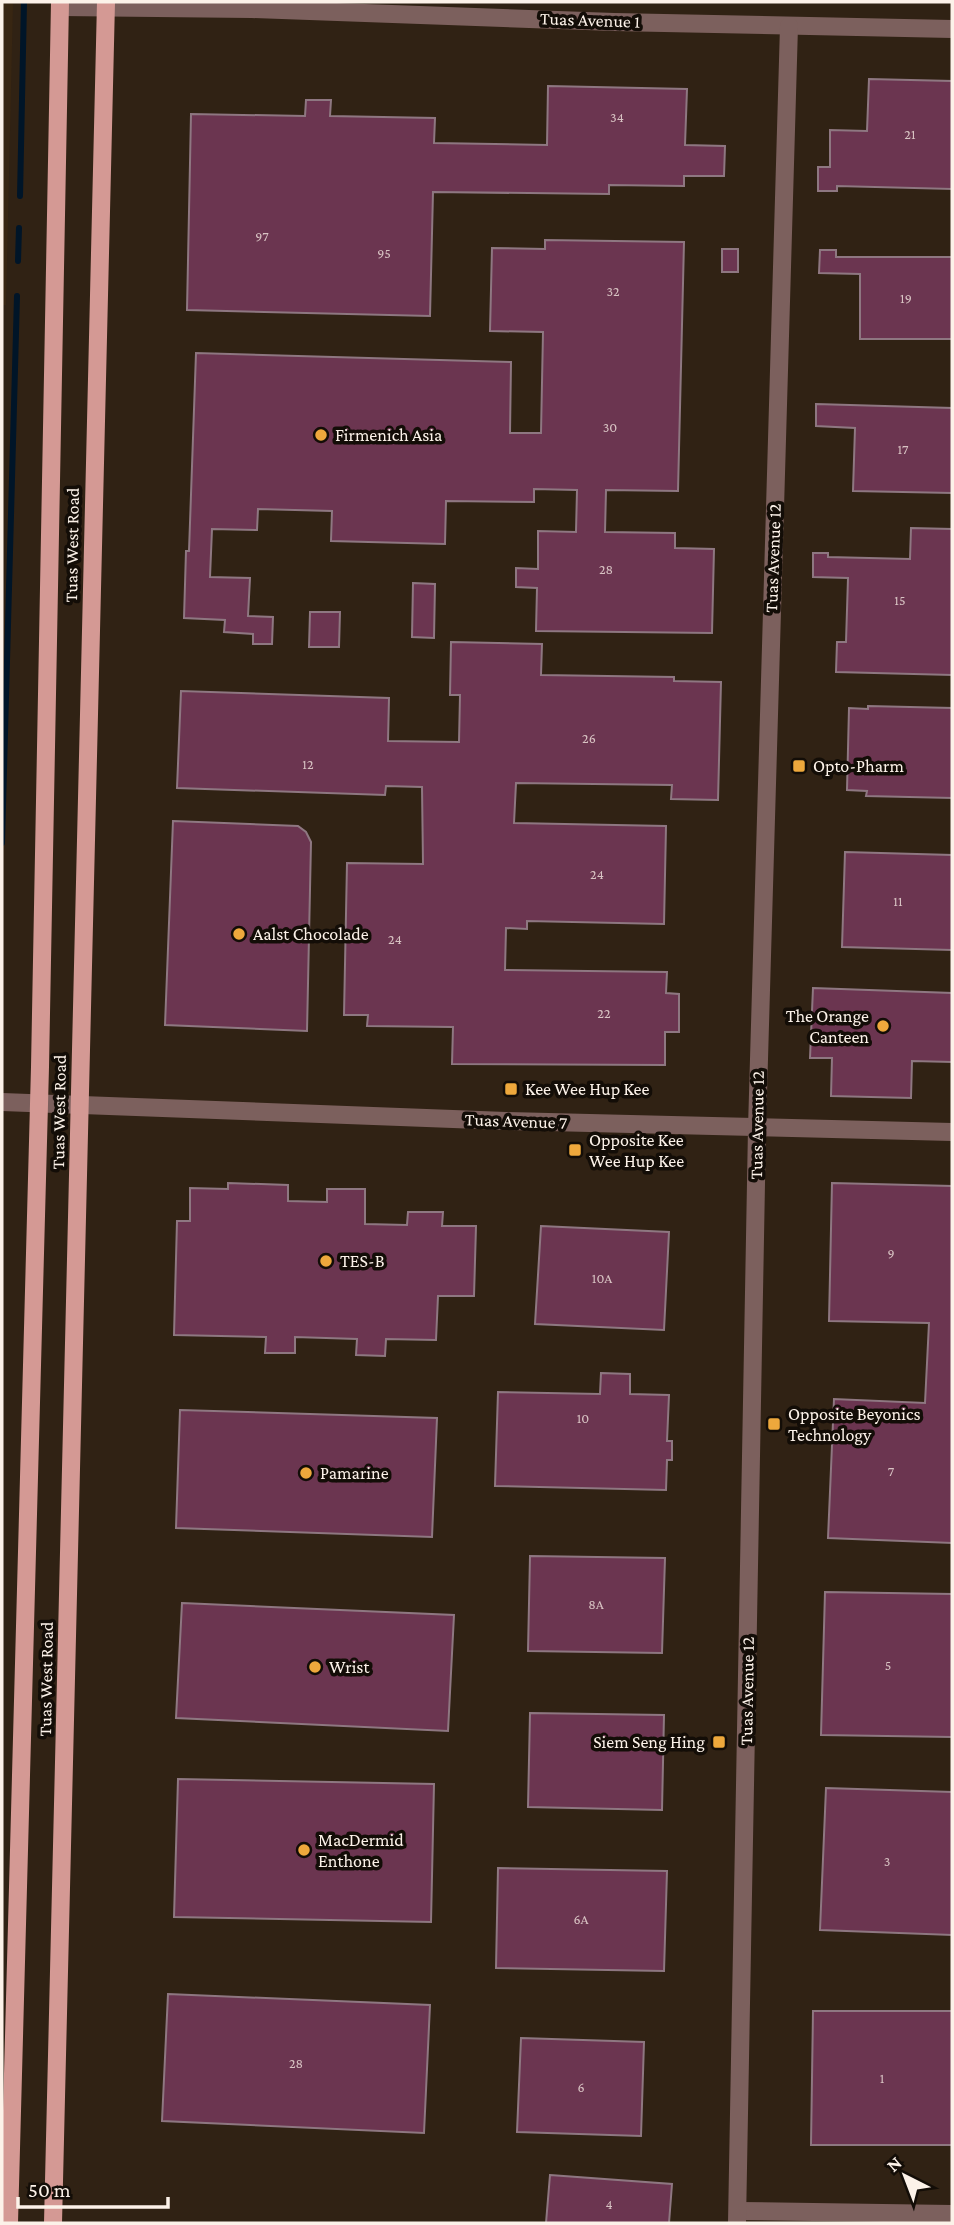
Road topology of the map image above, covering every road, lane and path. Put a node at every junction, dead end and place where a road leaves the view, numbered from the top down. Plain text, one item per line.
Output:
1 (60, 4) edge
2 (106, 4) edge
3 (789, 26) junction
4 (952, 29) edge
5 (2, 1102) edge
6 (39, 1103) junction
7 (80, 1105) junction
8 (757, 1128) junction
9 (952, 1132) edge
10 (952, 2214) edge
11 (738, 2217) edge
12 (9, 2223) edge
13 (53, 2223) edge

1 - 2 street, Tuas Avenue 1
1 - 6 main road, Tuas West Road
2 - 3 street, Tuas Avenue 1
2 - 7 main road, Tuas West Road
3 - 4 street, Tuas Avenue 1
3 - 8 street, Tuas Avenue 12
5 - 6 street, Tuas Avenue 7
6 - 7 street, Tuas Avenue 7
6 - 12 main road, Tuas West Road
7 - 8 street, Tuas Avenue 7
7 - 13 main road, Tuas West Road
8 - 9 street, Tuas Avenue 7
8 - 11 street, Tuas Avenue 12
10 - 11 street

